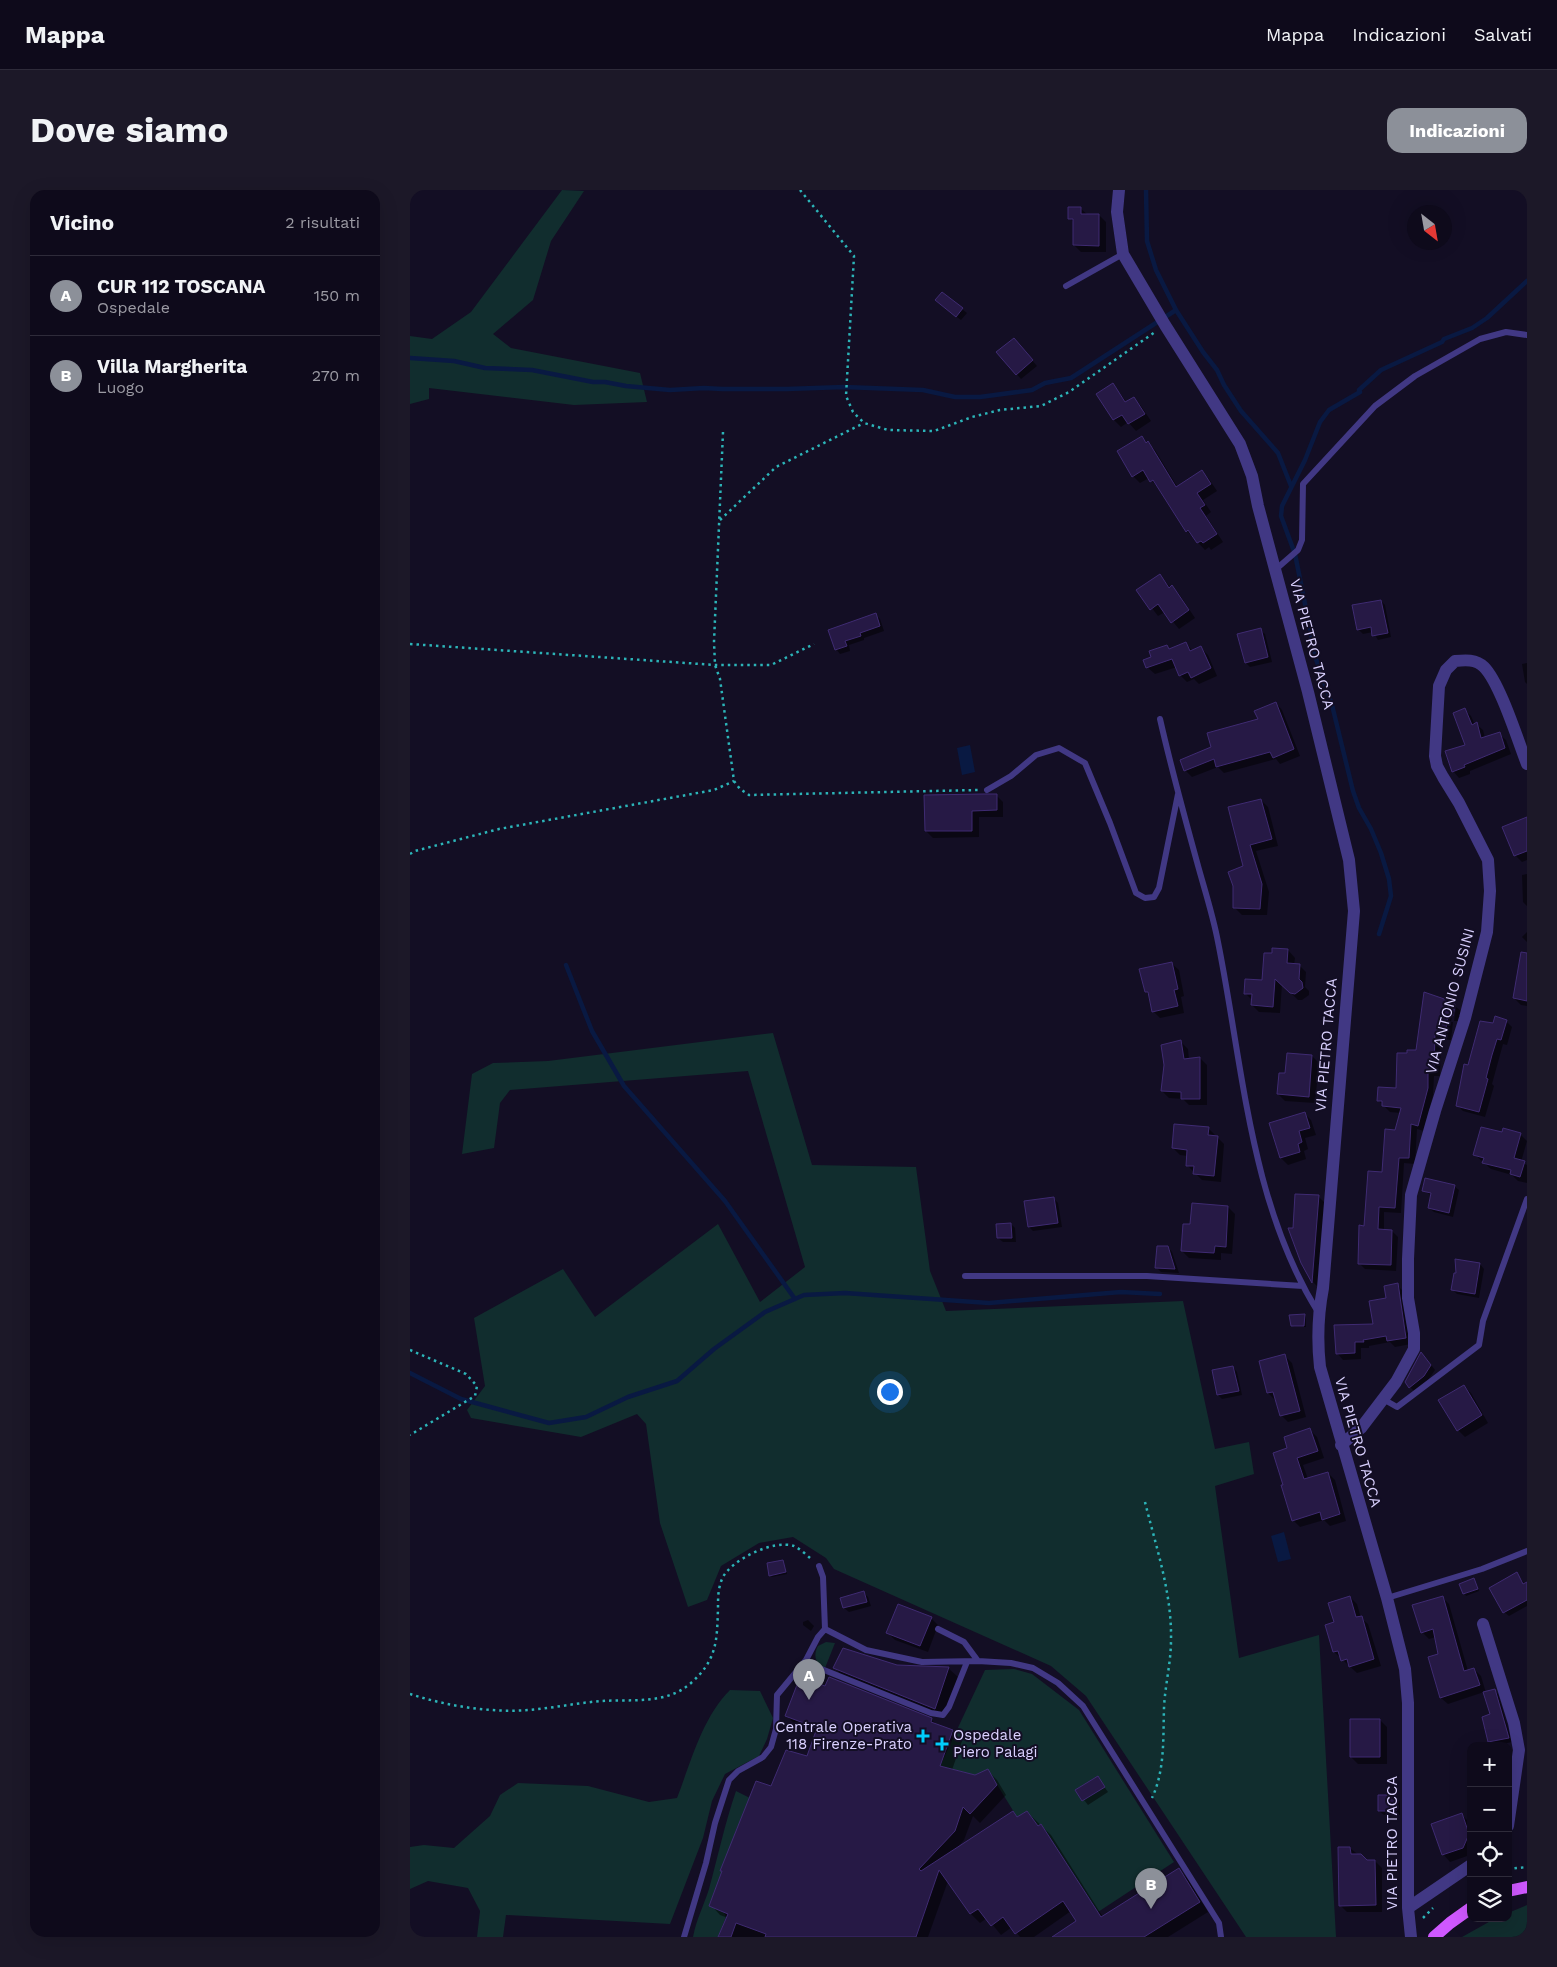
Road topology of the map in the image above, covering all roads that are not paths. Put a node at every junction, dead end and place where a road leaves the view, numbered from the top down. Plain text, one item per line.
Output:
1 (1118, 190) edge
2 (1123, 254) junction
3 (1066, 286) dead end
4 (1527, 335) edge
5 (1275, 570) junction
6 (1160, 719) dead end
7 (1527, 764) edge
8 (987, 790) road end
9 (1178, 793) junction
10 (1527, 1199) edge
11 (965, 1276) dead end
12 (1303, 1286) junction
13 (1318, 1312) junction
14 (1382, 1398) junction
15 (1341, 1445) junction
16 (1527, 1551) edge
17 (818, 1566) road end
18 (1387, 1598) junction
19 (1483, 1624) dead end
20 (938, 1629) dead end
21 (825, 1630) junction
22 (806, 1660) junction
23 (978, 1661) junction
24 (967, 1662) junction
25 (1512, 1798) edge
26 (1467, 1868) edge
27 (1527, 1887) edge
28 (1512, 1890) edge
29 (1408, 1908) junction
30 (1467, 1911) edge
31 (1410, 1935) edge
32 (684, 1937) edge
33 (1221, 1937) edge
34 (1434, 1937) edge

1 - 2 street, VIA PIETRO TACCA
2 - 3 lane
2 - 5 street, VIA PIETRO TACCA
4 - 5 lane
5 - 13 street, VIA PIETRO TACCA
6 - 9 lane
7 - 14 street, VIA ANTONIO SUSINI
8 - 9 lane
9 - 12 lane
10 - 14 lane
11 - 12 lane
12 - 13 lane
13 - 15 street, VIA PIETRO TACCA
14 - 15 street, VIA ANTONIO SUSINI
15 - 18 street, VIA PIETRO TACCA
16 - 18 lane
17 - 21 lane
18 - 29 street, VIA PIETRO TACCA
19 - 25 street
20 - 23 lane
21 - 22 lane
21 - 24 lane
22 - 24 lane
22 - 32 lane
23 - 24 lane
23 - 33 lane
26 - 29 street
27 - 28 main road
29 - 31 street, VIA PIETRO TACCA
30 - 34 main road

